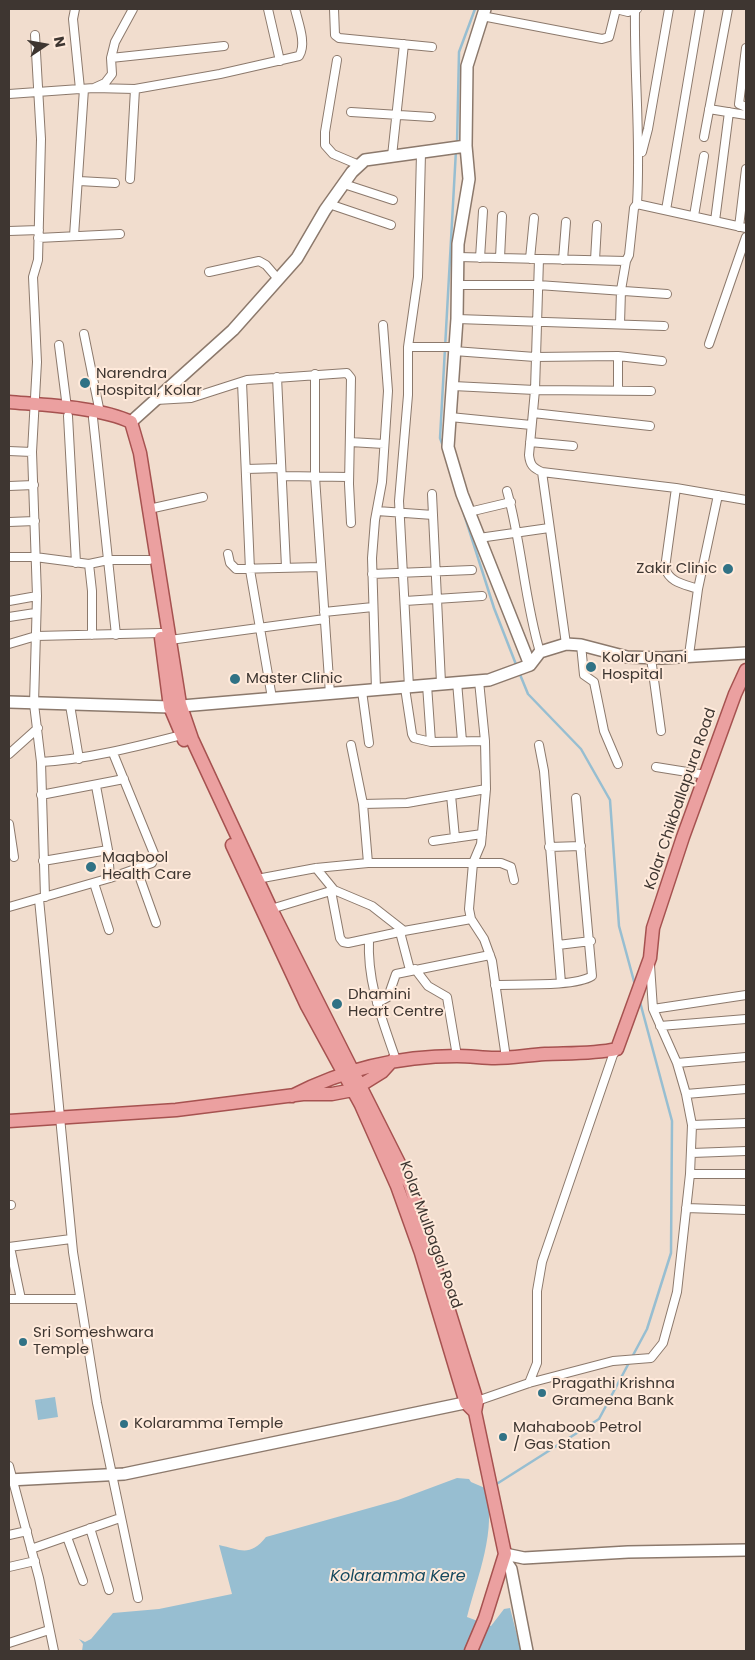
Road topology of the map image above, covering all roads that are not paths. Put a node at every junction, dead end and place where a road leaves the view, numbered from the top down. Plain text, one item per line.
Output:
1 (75, 9) edge
2 (133, 9) edge
3 (268, 9) edge
4 (295, 9) edge
5 (334, 9) edge
6 (616, 9) edge
7 (669, 9) edge
8 (700, 9) edge
9 (728, 9) edge
10 (636, 10) edge
11 (484, 12) edge
12 (35, 36) dead end
13 (404, 44) junction
14 (224, 46) dead end
15 (432, 47) dead end
16 (746, 48) edge
17 (111, 58) junction
18 (280, 60) junction
19 (338, 60) dead end
20 (94, 88) junction
21 (82, 89) junction
22 (135, 89) junction
23 (39, 93) junction
24 (9, 94) edge
25 (746, 107) edge
26 (710, 109) junction
27 (351, 112) dead end
28 (729, 112) junction
29 (396, 115) junction
30 (746, 115) edge
31 (431, 117) dead end
32 (704, 137) dead end
33 (463, 146) junction
34 (421, 153) junction
35 (392, 156) junction
36 (704, 156) dead end
37 (640, 159) junction
38 (359, 165) junction
39 (746, 169) edge
40 (130, 180) dead end
41 (79, 181) junction
42 (115, 184) dead end
43 (344, 184) junction
44 (393, 200) dead end
45 (329, 204) junction
46 (637, 204) junction
47 (666, 210) junction
48 (483, 212) dead end
49 (502, 216) dead end
50 (694, 216) junction
51 (534, 218) dead end
52 (715, 221) junction
53 (566, 222) dead end
54 (391, 225) dead end
55 (597, 225) dead end
56 (742, 228) edge
57 (38, 230) junction
58 (9, 231) edge
59 (120, 234) dead end
60 (74, 236) junction
61 (746, 236) edge
62 (38, 238) junction
63 (458, 257) junction
64 (480, 258) junction
65 (500, 258) junction
66 (530, 259) junction
67 (539, 259) junction
68 (563, 260) junction
69 (595, 260) junction
70 (626, 261) junction
71 (209, 272) dead end
72 (278, 279) junction
73 (457, 285) junction
74 (538, 285) junction
75 (621, 290) junction
76 (667, 294) dead end
77 (456, 319) junction
78 (537, 321) junction
79 (620, 324) junction
80 (383, 325) dead end
81 (664, 326) dead end
82 (84, 334) dead end
83 (709, 344) dead end
84 (59, 345) dead end
85 (408, 347) junction
86 (453, 348) junction
87 (535, 356) junction
88 (618, 356) junction
89 (662, 361) dead end
90 (315, 374) junction
91 (277, 377) junction
92 (242, 382) junction
93 (453, 386) junction
94 (618, 389) junction
95 (534, 390) junction
96 (651, 391) dead end
97 (156, 400) junction
98 (9, 402) edge
99 (34, 409) junction
100 (9, 410) edge
101 (68, 412) junction
102 (533, 413) junction
103 (96, 416) junction
104 (450, 417) junction
105 (131, 422) junction
106 (531, 425) junction
107 (650, 426) dead end
108 (350, 442) junction
109 (530, 442) junction
110 (384, 444) junction
111 (573, 446) dead end
112 (9, 451) edge
113 (32, 452) junction
114 (246, 469) junction
115 (281, 472) junction
116 (542, 472) junction
117 (349, 477) junction
118 (316, 478) junction
119 (34, 485) junction
120 (9, 486) edge
121 (676, 488) junction
122 (508, 491) dead end
123 (432, 494) dead end
124 (718, 495) junction
125 (203, 497) dead end
126 (746, 500) edge
127 (511, 502) junction
128 (149, 509) junction
129 (377, 511) junction
130 (469, 512) junction
131 (400, 514) junction
132 (434, 515) junction
133 (9, 522) edge
134 (35, 522) junction
135 (351, 523) dead end
136 (549, 528) junction
137 (517, 531) junction
138 (480, 538) junction
139 (228, 554) dead end
140 (9, 557) edge
141 (35, 557) junction
142 (108, 560) junction
143 (149, 560) junction
144 (76, 562) junction
145 (89, 564) junction
146 (321, 567) junction
147 (286, 568) junction
148 (250, 570) junction
149 (472, 570) dead end
150 (436, 571) junction
151 (403, 572) junction
152 (372, 574) junction
153 (698, 589) junction
154 (37, 596) junction
155 (482, 596) dead end
156 (437, 600) junction
157 (9, 601) edge
158 (405, 601) junction
159 (373, 607) junction
160 (35, 613) junction
161 (324, 616) junction
162 (9, 617) edge
163 (259, 628) junction
164 (92, 635) junction
165 (116, 635) junction
166 (36, 636) junction
167 (165, 636) junction
168 (9, 644) edge
169 (566, 644) junction
170 (581, 645) junction
171 (540, 652) junction
172 (746, 653) edge
173 (689, 655) junction
174 (651, 658) junction
175 (528, 665) junction
176 (746, 670) edge
177 (479, 681) junction
178 (456, 682) junction
179 (441, 683) junction
180 (427, 685) junction
181 (407, 687) junction
182 (746, 688) edge
183 (376, 690) junction
184 (362, 691) junction
185 (330, 694) junction
186 (272, 698) junction
187 (9, 702) edge
188 (34, 704) junction
189 (70, 705) junction
190 (175, 706) junction
191 (38, 728) junction
192 (661, 731) dead end
193 (182, 735) junction
194 (462, 741) junction
195 (485, 741) junction
196 (431, 742) junction
197 (369, 743) dead end
198 (351, 745) dead end
199 (539, 746) dead end
200 (113, 753) junction
201 (9, 754) edge
202 (79, 759) junction
203 (40, 762) junction
204 (618, 764) dead end
205 (656, 767) dead end
206 (706, 775) junction
207 (124, 779) junction
208 (96, 786) junction
209 (486, 789) junction
210 (450, 795) junction
211 (41, 796) junction
212 (576, 798) dead end
213 (363, 804) junction
214 (9, 824) edge
215 (482, 834) junction
216 (455, 838) junction
217 (433, 841) dead end
218 (580, 846) junction
219 (549, 848) junction
220 (108, 850) junction
221 (14, 857) dead end
222 (44, 861) junction
223 (474, 863) junction
224 (368, 864) junction
225 (316, 868) junction
226 (137, 870) junction
227 (110, 878) junction
228 (257, 879) junction
229 (514, 880) dead end
230 (94, 883) junction
231 (332, 891) junction
232 (42, 898) junction
233 (9, 907) edge
234 (271, 908) junction
235 (470, 919) junction
236 (156, 923) dead end
237 (109, 930) dead end
238 (402, 931) junction
239 (369, 939) junction
240 (653, 940) junction
241 (590, 941) junction
242 (558, 945) junction
243 (490, 955) junction
244 (648, 962) junction
245 (412, 970) junction
246 (561, 983) junction
247 (495, 985) junction
248 (746, 995) edge
249 (377, 1003) junction
250 (653, 1009) junction
251 (746, 1019) edge
252 (660, 1026) junction
253 (617, 1049) junction
254 (332, 1053) junction
255 (457, 1056) junction
256 (746, 1057) edge
257 (506, 1058) junction
258 (394, 1061) junction
259 (677, 1063) junction
260 (347, 1072) junction
261 (382, 1072) junction
262 (326, 1080) junction
263 (357, 1087) junction
264 (746, 1089) edge
265 (332, 1094) junction
266 (686, 1094) junction
267 (292, 1096) junction
268 (364, 1101) junction
269 (59, 1117) junction
270 (9, 1121) edge
271 (746, 1124) edge
272 (692, 1125) junction
273 (746, 1151) edge
274 (692, 1153) junction
275 (690, 1174) junction
276 (746, 1174) edge
277 (686, 1208) junction
278 (746, 1210) edge
279 (71, 1238) junction
280 (10, 1247) edge
281 (9, 1299) edge
282 (21, 1299) junction
283 (80, 1299) junction
284 (528, 1383) junction
285 (473, 1405) junction
286 (9, 1466) edge
287 (111, 1476) junction
288 (11, 1480) edge
289 (120, 1518) junction
290 (90, 1528) junction
291 (27, 1531) junction
292 (9, 1535) edge
293 (67, 1536) junction
294 (31, 1549) junction
295 (746, 1550) edge
296 (504, 1556) junction
297 (35, 1562) junction
298 (9, 1567) edge
299 (83, 1581) dead end
300 (109, 1590) dead end
301 (138, 1598) dead end
302 (50, 1630) junction
303 (9, 1643) edge
304 (54, 1651) edge
305 (471, 1651) edge
306 (527, 1651) edge

1 - 21 street
2 - 17 street
3 - 18 street
4 - 18 street
5 - 13 street
6 - 10 street
6 - 11 street
7 - 37 street
8 - 47 street
9 - 26 street
10 - 37 street
11 - 33 street
12 - 23 street
13 - 15 street
13 - 29 street
14 - 17 street
16 - 25 street
17 - 20 street
18 - 22 street
19 - 38 street
20 - 21 street
20 - 22 street
21 - 23 street
21 - 41 street
22 - 40 street
23 - 24 street
23 - 57 street
26 - 28 street
26 - 32 street
27 - 29 street
28 - 30 street
28 - 52 street
29 - 31 street
29 - 35 street
33 - 34 street
33 - 63 street
34 - 35 street
34 - 85 street
35 - 38 street
36 - 50 street
37 - 46 street
38 - 43 street
39 - 56 street
41 - 42 street
41 - 60 street
43 - 44 street
43 - 45 street
45 - 54 street
45 - 72 street
46 - 47 street
46 - 70 street
47 - 50 street
48 - 64 street
49 - 65 street
50 - 52 street
51 - 66 street
52 - 56 street
53 - 68 street
55 - 69 street
57 - 58 street
57 - 62 street
59 - 60 street
60 - 62 street
61 - 83 street
62 - 99 street
63 - 64 street
63 - 73 street
64 - 65 street
65 - 66 street
66 - 67 street
67 - 68 street
67 - 74 street
68 - 69 street
69 - 70 street
70 - 75 street
71 - 72 street
72 - 97 street
73 - 74 street
73 - 77 street
74 - 75 street
74 - 78 street
75 - 76 street
75 - 79 street
77 - 78 street
77 - 86 street
78 - 79 street
78 - 87 street
79 - 81 street
80 - 110 street
82 - 103 street
84 - 101 street
85 - 86 street
85 - 131 street
86 - 87 street
86 - 93 street
87 - 88 street
87 - 95 street
88 - 89 street
88 - 94 street
90 - 91 street
90 - 108 street
90 - 118 street
91 - 92 street
91 - 115 street
92 - 97 street
92 - 114 street
93 - 95 street
93 - 104 street
94 - 95 street
94 - 96 street
95 - 102 street
97 - 105 street
98 - 99 main road
99 - 100 main road
99 - 101 main road
99 - 113 street
101 - 103 main road
101 - 144 street
102 - 106 street
102 - 107 street
103 - 105 main road
103 - 142 street
103 - 143 main road
104 - 106 street
104 - 130 street
105 - 128 main road
106 - 109 street
108 - 110 street
108 - 117 street
109 - 111 street
109 - 116 street
110 - 129 street
112 - 113 street
113 - 119 street
114 - 115 street
114 - 148 street
115 - 118 street
115 - 147 street
116 - 121 street
116 - 136 street
117 - 118 street
117 - 135 street
118 - 146 street
119 - 120 street
119 - 134 street
121 - 124 street
121 - 153 street
122 - 127 street
123 - 132 street
124 - 126 street
124 - 153 street
125 - 128 street
127 - 130 street
127 - 137 street
128 - 167 main road
129 - 131 street
129 - 152 street
130 - 138 street
131 - 132 street
131 - 151 street
132 - 150 street
133 - 134 street
134 - 141 street
136 - 137 street
136 - 169 street
137 - 138 street
137 - 171 street
138 - 175 street
139 - 148 street
140 - 141 street
141 - 144 street
141 - 154 street
142 - 143 street
142 - 145 street
142 - 165 street
143 - 167 main road
144 - 145 street
145 - 164 street
146 - 147 street
146 - 161 street
147 - 148 street
148 - 163 street
149 - 150 street
150 - 151 street
150 - 156 street
151 - 152 street
151 - 158 street
152 - 159 street
153 - 173 street
154 - 157 street
154 - 160 street
155 - 156 street
156 - 158 street
156 - 179 street
158 - 181 street
159 - 161 street
159 - 183 street
160 - 162 street
160 - 166 street
161 - 163 street
161 - 185 street
163 - 167 street
163 - 186 street
164 - 165 street
164 - 166 street
165 - 167 street
166 - 168 street
166 - 188 street
167 - 190 main road
169 - 170 street
169 - 171 street
170 - 174 street
170 - 204 street
171 - 175 street
172 - 173 street
173 - 174 street
174 - 192 street
175 - 177 street
176 - 206 main road, Kolar Chikballapura Road
177 - 178 street
177 - 195 street
178 - 179 street
178 - 194 street
179 - 180 street
180 - 181 street
180 - 196 street
181 - 183 street
181 - 196 street
182 - 240 main road
183 - 184 street
184 - 185 street
184 - 197 street
185 - 186 street
186 - 190 street
187 - 188 street
188 - 189 street
188 - 191 street
189 - 190 street
189 - 202 street
190 - 193 main road
190 - 228 main road
191 - 201 street
191 - 203 street
193 - 200 street
193 - 254 main road
194 - 195 street
194 - 196 street
195 - 209 street
198 - 213 street
199 - 219 street
200 - 202 street
200 - 207 street
202 - 203 street
203 - 211 street
205 - 206 street
206 - 240 main road, Kolar Chikballapura Road
207 - 208 street
207 - 226 street
208 - 211 street
208 - 220 street
209 - 210 street
209 - 215 street
210 - 213 street
210 - 216 street
211 - 222 street
212 - 218 street
213 - 224 street
214 - 221 street
215 - 216 street
215 - 223 street
216 - 217 street
218 - 219 street
218 - 241 street
219 - 242 street
220 - 222 street
220 - 227 street
222 - 232 street
223 - 224 street
223 - 229 street
223 - 235 street
224 - 225 street
225 - 228 street
225 - 231 street
226 - 227 street
226 - 236 street
227 - 230 street
228 - 234 main road
230 - 232 street
230 - 237 street
231 - 234 street
231 - 238 street
231 - 239 street
232 - 233 street
232 - 269 street
234 - 260 main road
235 - 238 street
235 - 243 street
238 - 239 street
238 - 245 street
239 - 249 street
240 - 244 main road, Kolar Chikballapura Road
241 - 242 street
241 - 246 street
242 - 246 street
243 - 245 street
243 - 247 street
244 - 250 street
244 - 253 main road, Kolar Chikballapura Road
245 - 249 street
245 - 255 street
246 - 247 street
247 - 257 street
248 - 250 street
249 - 258 street
250 - 252 street
251 - 252 street
252 - 259 street
253 - 257 main road
253 - 284 street
254 - 260 main road
254 - 262 main road
255 - 257 main road
255 - 258 main road
256 - 259 street
258 - 260 main road
258 - 261 main road
259 - 266 street
260 - 262 main road
260 - 263 main road, Kolar Mulbagal Road
261 - 263 main road
261 - 268 main road
262 - 267 main road
263 - 265 main road
263 - 268 main road, Kolar Mulbagal Road
264 - 266 street
265 - 267 main road
265 - 268 main road
266 - 272 street
267 - 269 main road
268 - 285 main road, Kolar Mulbagal Road
269 - 270 main road
269 - 279 street
271 - 272 street
272 - 274 street
273 - 274 street
274 - 275 street
275 - 276 street
275 - 277 street
277 - 278 street
277 - 284 street
279 - 280 street
279 - 283 street
280 - 282 street
281 - 282 street
282 - 283 street
283 - 287 street
284 - 285 street
285 - 287 street
285 - 296 main road, Kolar Mulbagal Road
286 - 288 street
287 - 288 street
287 - 289 street
288 - 291 street
289 - 290 street
289 - 301 street
290 - 293 street
290 - 300 street
291 - 292 street
291 - 294 street
293 - 294 street
293 - 299 street
294 - 297 street
295 - 296 street
296 - 305 main road, Kolar Mulbagal Road
296 - 306 street
297 - 298 street
297 - 302 street
302 - 303 street
302 - 304 street

